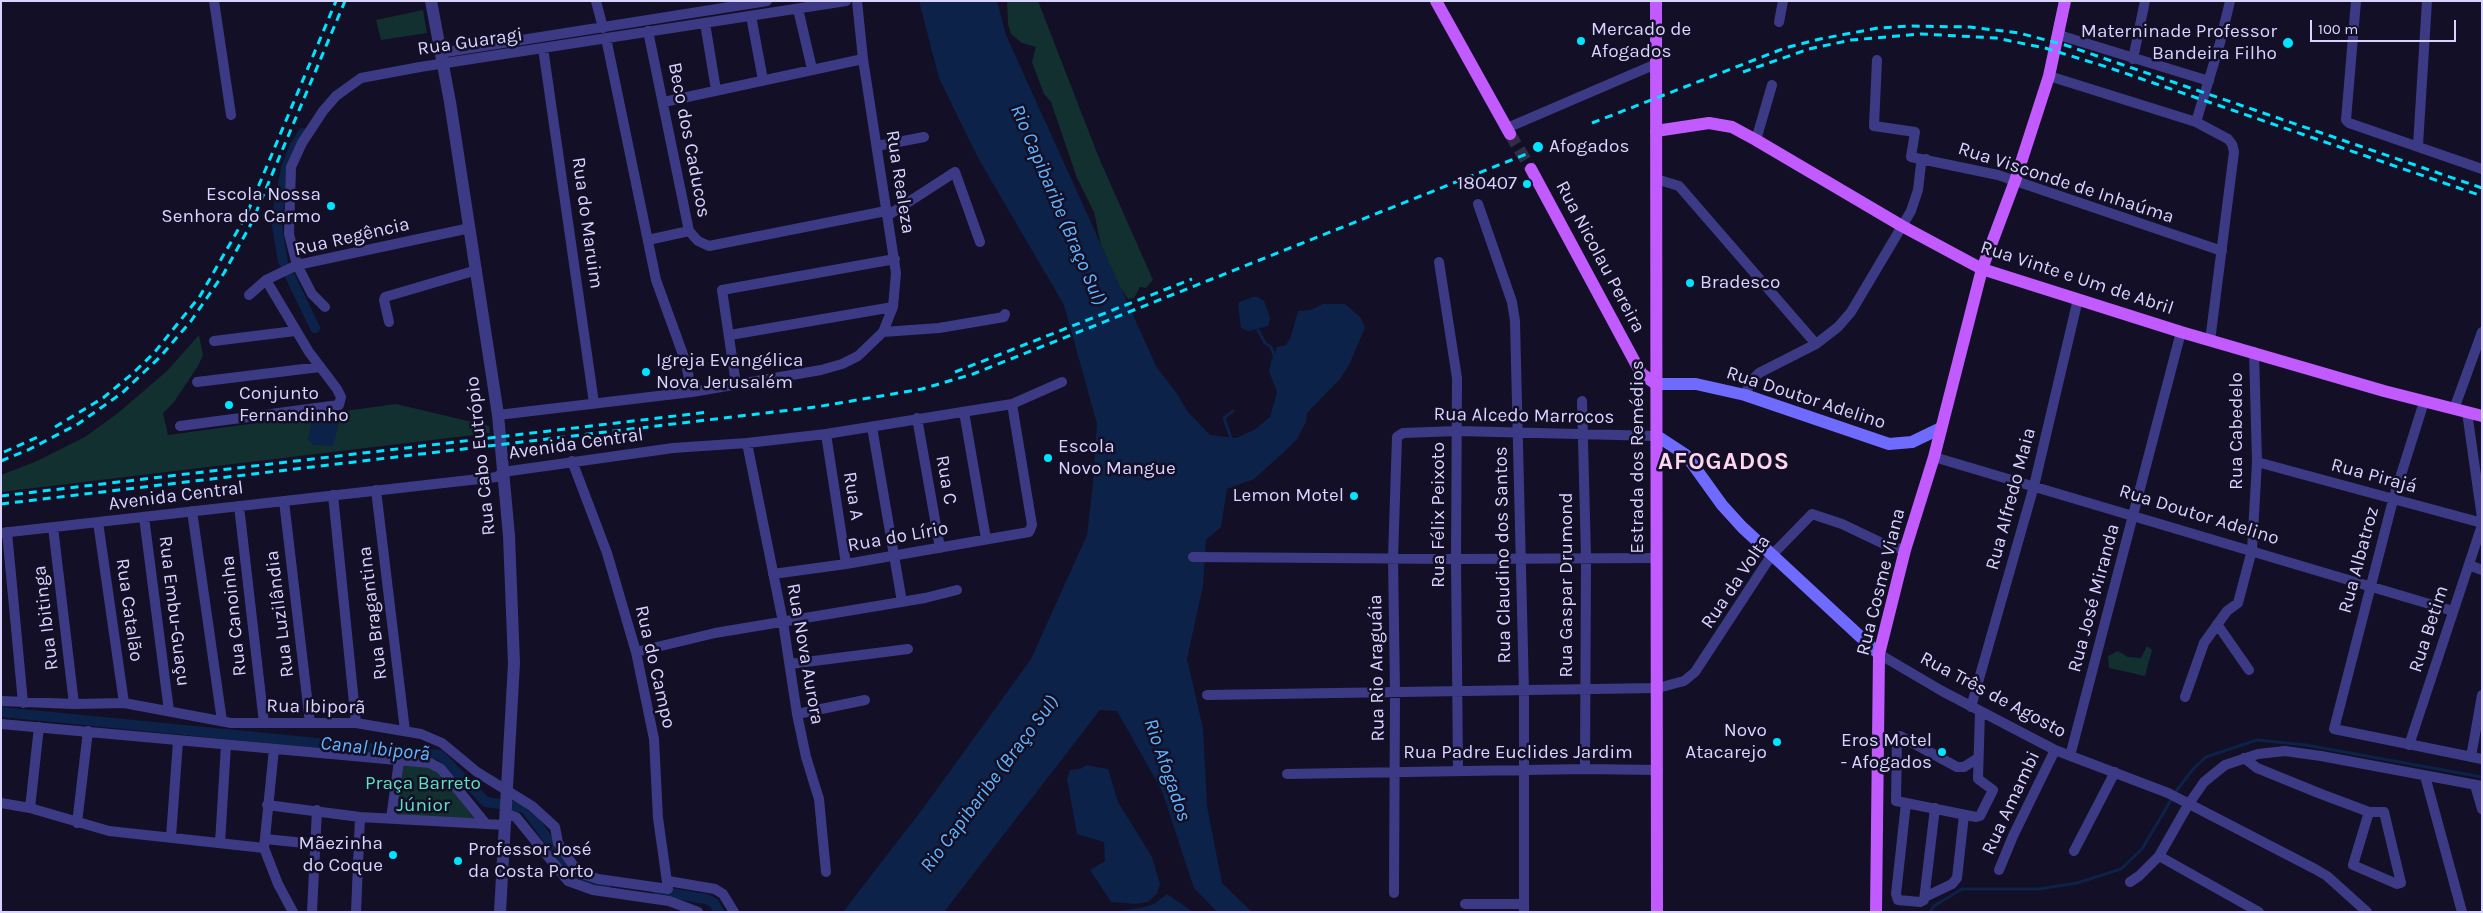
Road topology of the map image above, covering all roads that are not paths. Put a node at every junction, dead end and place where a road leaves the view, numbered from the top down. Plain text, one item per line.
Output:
1 (214, 1) edge
2 (431, 1) edge
3 (596, 1) edge
4 (767, 1) edge
5 (846, 1) edge
6 (857, 1) edge
7 (1436, 1) edge
8 (1656, 1) edge
9 (1783, 1) edge
10 (2065, 1) edge
11 (2145, 1) edge
12 (2230, 1) edge
13 (2356, 1) edge
14 (2427, 1) edge
15 (798, 9) junction
16 (751, 16) junction
17 (1779, 22) dead end
18 (705, 23) junction
19 (603, 28) junction
20 (648, 31) junction
21 (2059, 36) junction
22 (606, 38) junction
23 (543, 48) junction
24 (442, 58) junction
25 (864, 59) junction
26 (2133, 59) junction
27 (1877, 60) dead end
28 (1656, 64) junction
29 (812, 69) junction
30 (2050, 76) junction
31 (763, 80) junction
32 (2208, 81) junction
33 (1772, 85) dead end
34 (716, 90) junction
35 (664, 102) junction
36 (231, 115) dead end
37 (2196, 122) junction
38 (1509, 131) joint
39 (1656, 131) junction
40 (924, 137) dead end
41 (1756, 140) junction
42 (2418, 145) junction
43 (877, 146) junction
44 (1926, 159) junction
45 (1531, 169) tunnel mouth
46 (2482, 169) edge
47 (1656, 179) junction
48 (2015, 181) junction
49 (1478, 204) dead end
50 (886, 214) junction
51 (1902, 226) junction
52 (470, 228) junction
53 (689, 231) junction
54 (648, 240) junction
55 (980, 242) dead end
56 (2222, 251) junction
57 (895, 259) junction
58 (1439, 262) dead end
59 (296, 265) junction
60 (1982, 269) junction
61 (477, 270) junction
62 (266, 280) junction
63 (248, 295) dead end
64 (2078, 299) junction
65 (324, 307) dead end
66 (893, 307) junction
67 (1005, 314) dead end
68 (389, 322) dead end
69 (295, 331) junction
70 (883, 332) junction
71 (2181, 332) junction
72 (2482, 332) edge
73 (730, 336) junction
74 (214, 341) dead end
75 (2210, 341) junction
76 (1816, 344) junction
77 (2254, 352) junction
78 (858, 356) joint
79 (320, 367) junction
80 (197, 382) dead end
81 (1062, 382) dead end
82 (736, 384) junction
83 (1656, 384) junction
84 (692, 392) junction
85 (1745, 395) junction
86 (1582, 401) dead end
87 (594, 402) junction
88 (2424, 402) junction
89 (1012, 404) junction
90 (2454, 408) junction
91 (964, 412) junction
92 (2467, 412) junction
93 (498, 415) junction
94 (2482, 416) edge
95 (917, 418) junction
96 (180, 426) dead end
97 (872, 427) junction
98 (1941, 428) junction
99 (1458, 431) junction
100 (1519, 432) junction
101 (826, 434) junction
102 (1584, 435) junction
103 (1657, 436) junction
104 (1396, 442) joint
105 (747, 443) junction
106 (1934, 457) junction
107 (572, 461) junction
108 (2257, 462) junction
109 (503, 472) junction
110 (2034, 486) junction
111 (376, 490) junction
112 (333, 495) junction
113 (2393, 500) junction
114 (284, 501) junction
115 (239, 506) junction
116 (192, 512) junction
117 (2134, 515) junction
118 (144, 517) junction
119 (2482, 518) edge
120 (98, 522) junction
121 (2482, 524) edge
122 (53, 527) junction
123 (4, 533) edge
124 (986, 540) junction
125 (940, 548) junction
126 (1905, 550) junction
127 (2252, 550) junction
128 (895, 556) junction
129 (1771, 556) junction
130 (1192, 557) dead end
131 (1393, 558) junction
132 (1586, 558) junction
133 (1657, 558) junction
134 (1456, 559) junction
135 (1520, 559) junction
136 (846, 564) junction
137 (2469, 564) junction
138 (2482, 570) edge
139 (773, 574) junction
140 (2370, 585) junction
141 (957, 590) dead end
142 (902, 602) junction
143 (2453, 611) junction
144 (783, 622) junction
145 (2217, 624) junction
146 (908, 649) dead end
147 (636, 652) junction
148 (1878, 654) junction
149 (790, 664) junction
150 (2249, 670) dead end
151 (1658, 688) junction
152 (1585, 690) junction
153 (1458, 691) junction
154 (1395, 692) junction
155 (1524, 692) junction
156 (1207, 695) dead end
157 (2482, 696) edge
158 (2185, 697) dead end
159 (865, 700) dead end
160 (1, 701) edge
161 (23, 703) junction
162 (124, 703) junction
163 (74, 704) junction
164 (1976, 709) junction
165 (169, 711) junction
166 (797, 714) junction
167 (222, 721) junction
168 (310, 722) junction
169 (264, 723) junction
170 (356, 723) junction
171 (1, 724) edge
172 (39, 727) junction
173 (88, 731) junction
174 (405, 732) junction
175 (178, 741) junction
176 (226, 745) junction
177 (2409, 745) junction
178 (274, 749) junction
179 (2055, 750) junction
180 (2070, 756) junction
181 (2471, 757) junction
182 (1978, 758) junction
183 (2244, 758) junction
184 (2482, 759) edge
185 (399, 761) junction
186 (1585, 769) junction
187 (1523, 770) junction
188 (1658, 770) junction
189 (1395, 771) junction
190 (1458, 771) junction
191 (2114, 772) junction
192 (1287, 774) dead end
193 (2425, 776) junction
194 (2479, 785) edge
195 (507, 790) junction
196 (1, 803) edge
197 (2186, 803) junction
198 (1906, 804) junction
199 (267, 805) junction
200 (30, 808) junction
201 (1935, 808) junction
202 (2482, 809) edge
203 (318, 810) junction
204 (2369, 812) junction
205 (1964, 815) junction
206 (360, 817) junction
207 (391, 818) junction
208 (506, 820) junction
209 (77, 823) junction
210 (486, 824) junction
211 (171, 837) junction
212 (220, 843) junction
213 (265, 843) junction
214 (314, 844) junction
215 (2074, 851) dead end
216 (2159, 856) junction
217 (1999, 870) dead end
218 (826, 872) dead end
219 (2130, 882) dead end
220 (668, 885) junction
221 (1394, 893) dead end
222 (1925, 897) junction
223 (1465, 904) dead end
224 (1524, 908) edge
225 (2462, 910) edge
226 (293, 912) edge
227 (312, 912) edge
228 (356, 912) edge
229 (500, 912) edge
230 (698, 912) edge
231 (734, 912) edge
232 (1657, 912) edge
233 (1876, 912) edge
234 (2259, 912) edge
235 (2367, 912) edge

1 - 36 street
2 - 24 street, Rua Cabo Eutrópio
3 - 19 street
4 - 19 street
5 - 15 street, Rua Guaragi
6 - 25 street, Rua Realeza
7 - 38 main road
8 - 28 main road, Estrada dos Remédios
9 - 17 street
10 - 21 main road, Rua Cosme Viana
11 - 26 street
12 - 32 street
13 - 42 street
14 - 42 street
15 - 16 street, Rua Guaragi
15 - 29 street
16 - 18 street, Rua Guaragi
16 - 31 street
18 - 20 street, Rua Guaragi
18 - 34 street
19 - 24 street
20 - 22 street, Rua Guaragi
20 - 35 street, Beco dos Caducos
21 - 26 street
21 - 30 main road, Rua Cosme Viana
22 - 23 street, Rua Guaragi
22 - 54 street
23 - 24 street, Rua Guaragi
23 - 87 street, Rua do Maruim
24 - 52 street, Rua Cabo Eutrópio
24 - 59 street, Rua Guaragi
25 - 29 street
25 - 43 street, Rua Realeza
26 - 32 street
27 - 44 street, Rua Visconde de Inhaúma
28 - 38 street
28 - 39 main road, Estrada dos Remédios
29 - 31 street
30 - 37 street
30 - 48 main road, Rua Cosme Viana
31 - 34 street
32 - 37 street
33 - 41 street
34 - 35 street
35 - 53 street, Beco dos Caducos
37 - 56 street
39 - 41 main road, Rua Vinte e Um de Abril
39 - 47 main road, Estrada dos Remédios
40 - 43 street
41 - 51 main road, Rua Vinte e Um de Abril
42 - 46 street
43 - 50 street, Rua Realeza
44 - 48 street, Rua Visconde de Inhaúma
44 - 51 street
45 - 83 main road, Rua Nicolau Pereira
47 - 76 street
47 - 83 main road, Estrada dos Remédios
48 - 56 street, Rua Visconde de Inhaúma
48 - 60 main road, Rua Cosme Viana
49 - 100 street, Rua Claudino dos Santos
50 - 53 street, Beco dos Caducos
50 - 55 street
50 - 57 street, Rua Realeza
51 - 60 main road, Rua Vinte e Um de Abril
51 - 76 street
52 - 59 street, Rua Regência
52 - 61 street, Rua Cabo Eutrópio
53 - 54 street
54 - 84 street
56 - 75 street
57 - 66 street, Rua Realeza
57 - 73 street
58 - 99 street, Rua Félix Peixoto
59 - 62 street, Rua Regência
59 - 65 street, Rua Guaragi
60 - 64 main road, Rua Vinte e Um de Abril
60 - 98 main road, Rua Cosme Viana
61 - 68 street
61 - 93 street, Rua Cabo Eutrópio
62 - 63 street, Rua Regência
62 - 69 street
64 - 71 main road, Rua Vinte e Um de Abril
64 - 110 street, Rua Alfredo Maia
66 - 70 street, Rua Realeza
66 - 73 street
67 - 70 street
69 - 74 street
69 - 79 street
70 - 78 street, Rua Realeza
71 - 75 main road, Rua Vinte e Um de Abril
71 - 117 street, Rua José Miranda
72 - 90 street
73 - 82 street
75 - 77 main road, Rua Vinte e Um de Abril
76 - 85 street
77 - 88 main road, Rua Vinte e Um de Abril
77 - 108 street, Rua Cabedelo
78 - 82 street, Avenida Central
79 - 80 street
79 - 96 street
81 - 89 street, Avenida Central
82 - 84 street, Avenida Central
83 - 85 main road, Rua Doutor Adelino
83 - 103 main road, Estrada dos Remédios
84 - 87 street, Avenida Central
85 - 98 main road, Rua Doutor Adelino
86 - 102 street, Rua Gaspar Drumond
87 - 93 street, Avenida Central
88 - 90 main road, Rua Vinte e Um de Abril
88 - 113 street, Rua Albatroz
89 - 91 street, Avenida Central
89 - 124 street, Rua do Lírio
90 - 92 main road, Rua Vinte e Um de Abril
91 - 95 street, Avenida Central
91 - 124 street
92 - 94 main road, Rua Vinte e Um de Abril
92 - 119 street
93 - 109 street, Rua Cabo Eutrópio
95 - 97 street, Avenida Central
95 - 125 street, Rua C
97 - 101 street, Avenida Central
97 - 128 street
98 - 106 main road, Rua Cosme Viana
99 - 100 street, Rua Alcedo Marrocos
99 - 104 street, Rua Alcedo Marrocos
99 - 134 street, Rua Félix Peixoto
100 - 102 street, Rua Alcedo Marrocos
100 - 135 street, Rua Claudino dos Santos
101 - 105 street, Avenida Central
101 - 136 street, Rua A
102 - 103 street, Rua Alcedo Marrocos
102 - 132 street, Rua Gaspar Drumond
103 - 129 main road, Rua Três de Agosto
103 - 133 main road, Estrada dos Remédios
104 - 131 street, Rua Rio Araguáia
105 - 107 street, Avenida Central
105 - 139 street, Rua Nova Aurora
106 - 110 street, Rua Doutor Adelino
106 - 126 main road, Rua Cosme Viana
107 - 109 street, Avenida Central
107 - 147 street, Rua do Campo
108 - 113 street, Rua Pirajá
108 - 127 street, Rua Cabedelo
109 - 111 street, Avenida Central
109 - 195 street, Rua Cabo Eutrópio
110 - 117 street, Rua Doutor Adelino
110 - 164 street, Rua Alfredo Maia
111 - 112 street, Avenida Central
111 - 174 street, Rua Bragantina
112 - 114 street, Avenida Central
112 - 170 street
113 - 121 street, Rua Pirajá
113 - 140 street, Rua Albatroz
114 - 115 street, Avenida Central
114 - 168 street, Rua Luzilândia
115 - 116 street, Avenida Central
115 - 169 street, Rua Canoinha
116 - 118 street, Avenida Central
116 - 167 street
117 - 127 street, Rua Doutor Adelino
117 - 180 street, Rua José Miranda
118 - 120 street, Avenida Central
118 - 165 street, Rua Embu-Guaçu
120 - 122 street, Avenida Central
120 - 162 street, Rua Catalão
121 - 137 street, Rua Betim
122 - 123 street, Avenida Central
122 - 163 street, Rua Ibitinga
123 - 161 street
124 - 125 street, Rua do Lírio
125 - 128 street, Rua do Lírio
126 - 129 street, Rua da Volta
126 - 148 main road, Rua Cosme Viana
127 - 140 street, Rua Doutor Adelino
127 - 145 street, Rua Cabedelo
128 - 136 street, Rua do Lírio
128 - 142 street
129 - 148 main road, Rua Três de Agosto
129 - 151 street, Rua da Volta
130 - 131 street
131 - 134 street
131 - 154 street, Rua Rio Araguáia
132 - 133 street
132 - 135 street
132 - 152 street, Rua Gaspar Drumond
133 - 151 main road, Estrada dos Remédios
134 - 135 street
134 - 153 street, Rua Félix Peixoto
135 - 155 street, Rua Claudino dos Santos
136 - 139 street, Rua do Lírio
137 - 138 street
137 - 143 street, Rua Betim
139 - 144 street, Rua Nova Aurora
140 - 143 street, Rua Doutor Adelino
140 - 177 street, Rua Albatroz
141 - 142 street
142 - 144 street
143 - 177 street, Rua Betim
144 - 147 street
144 - 149 street, Rua Nova Aurora
145 - 150 street
145 - 158 street, Rua Cabedelo
146 - 149 street
147 - 220 street, Rua do Campo
148 - 164 street, Rua Três de Agosto
148 - 233 main road, Rua Cosme Viana
149 - 166 street, Rua Nova Aurora
151 - 152 street, Rua da Volta
151 - 188 main road, Estrada dos Remédios
152 - 155 street, Rua da Volta
152 - 186 street, Rua Gaspar Drumond
153 - 154 street, Rua da Volta
153 - 155 street, Rua da Volta
153 - 190 street, Rua Félix Peixoto
154 - 156 street, Rua da Volta
154 - 189 street, Rua Rio Araguáia
155 - 187 street, Rua Claudino dos Santos
157 - 181 street
159 - 166 street
160 - 161 street, Rua Ibiporã
161 - 163 street, Rua Ibiporã
162 - 163 street, Rua Ibiporã
162 - 165 street, Rua Ibiporã
164 - 179 street, Rua Três de Agosto
164 - 182 street, Rua Alfredo Maia
165 - 167 street, Rua Ibiporã
166 - 218 street, Rua Nova Aurora
167 - 169 street, Rua Ibiporã
168 - 169 street, Rua Ibiporã
168 - 170 street, Rua Ibiporã
170 - 174 street, Rua Ibiporã
171 - 172 street
172 - 173 street
172 - 200 street
173 - 175 street
173 - 209 street
174 - 195 street, Rua Ibiporã
175 - 176 street
175 - 211 street
176 - 178 street
176 - 212 street
177 - 181 street
178 - 185 street
178 - 199 street
179 - 180 street, Rua Três de Agosto
179 - 217 street, Rua Amambi
180 - 191 street, Rua Três de Agosto
181 - 184 street
182 - 198 street
182 - 205 street, Rua Alfredo Maia
183 - 193 street
183 - 197 street
183 - 204 street
185 - 207 street
185 - 210 street
186 - 187 street, Rua Padre Euclides Jardim
186 - 188 street, Rua Padre Euclides Jardim
187 - 190 street, Rua Padre Euclides Jardim
187 - 224 street, Rua Claudino dos Santos
188 - 232 main road, Estrada dos Remédios
189 - 190 street, Rua Padre Euclides Jardim
189 - 192 street, Rua Padre Euclides Jardim
189 - 221 street, Rua Rio Araguáia
191 - 197 street, Rua Três de Agosto
191 - 215 street
193 - 194 street
193 - 225 street
194 - 202 street
195 - 208 street, Rua Cabo Eutrópio
195 - 220 street, Rua Ibiporã
196 - 200 street
197 - 216 street
197 - 235 street, Rua Três de Agosto
198 - 201 street
198 - 222 street
199 - 203 street
199 - 213 street
200 - 209 street
201 - 205 street
201 - 222 street
203 - 206 street
203 - 214 street
204 - 204 street
205 - 222 street
206 - 207 street
206 - 228 street
207 - 210 street
208 - 210 street
208 - 229 street, Rua Cabo Eutrópio
208 - 230 street
209 - 211 street
211 - 212 street
212 - 213 street
213 - 214 street
213 - 226 street
214 - 227 street
216 - 219 street
216 - 234 street
220 - 231 street, Rua Ibiporã
223 - 224 street

